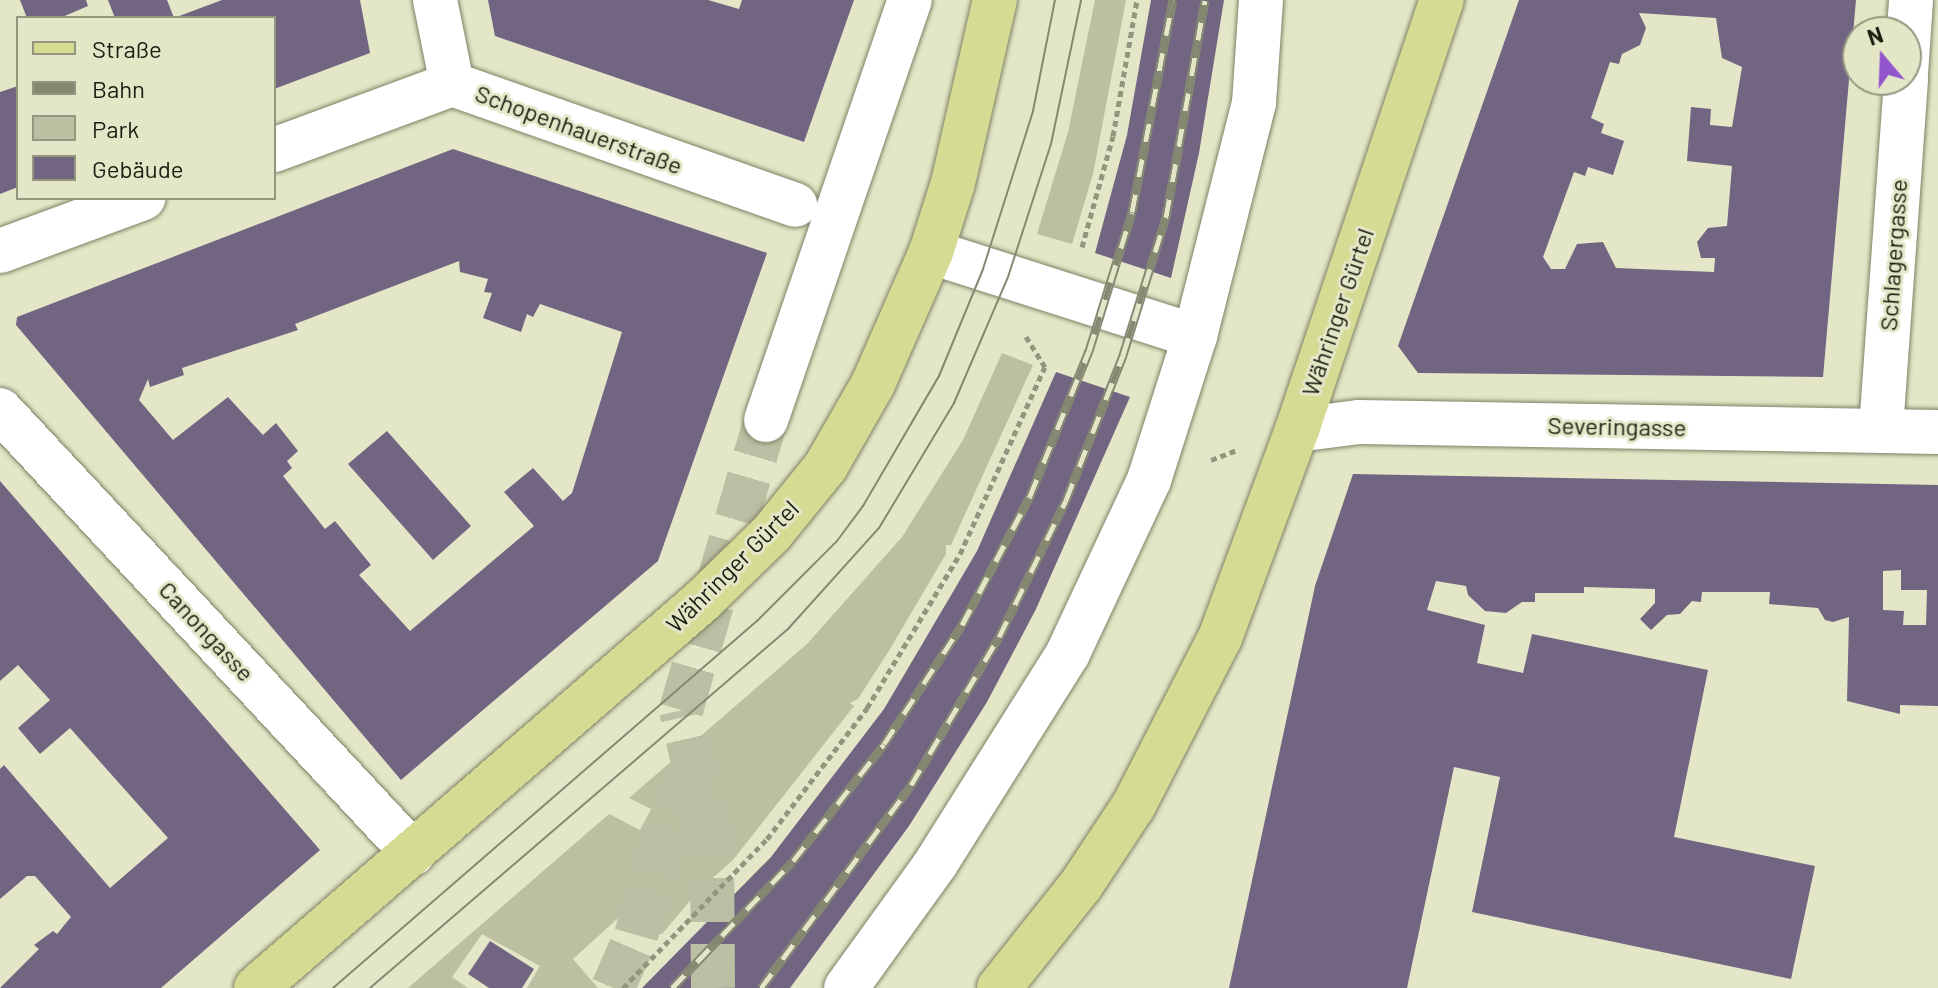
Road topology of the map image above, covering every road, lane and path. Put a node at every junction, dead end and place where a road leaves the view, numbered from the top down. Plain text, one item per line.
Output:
1 (435, 0) edge
2 (910, 0) edge
3 (995, 0) edge
4 (1137, 0) edge
5 (1261, 0) edge
6 (1442, 0) edge
7 (452, 84) junction
8 (1905, 96) edge
9 (276, 149) edge
10 (138, 200) edge
11 (795, 205) dead end
12 (1073, 250) dead end
13 (0, 251) edge
14 (931, 252) junction
15 (1023, 333) dead end
16 (1195, 336) junction
17 (0, 410) edge
18 (766, 420) tunnel mouth
19 (1881, 429) junction
20 (1297, 430) junction
21 (1938, 432) edge
22 (1149, 480) junction
23 (413, 853) junction
24 (256, 988) edge
25 (623, 988) edge
26 (846, 988) edge
27 (999, 988) edge

1 - 7 street
2 - 18 street
3 - 14 main road, Währinger Gürtel
4 - 12 path
5 - 16 street
6 - 20 main road, Währinger Gürtel
7 - 9 street, Schopenhauerstraße
7 - 11 street, Schopenhauerstraße
8 - 19 street, Schlagergasse
10 - 13 street
14 - 16 street
14 - 23 main road, Währinger Gürtel
15 - 25 path
16 - 22 street
17 - 23 street, Canongasse
19 - 20 street, Severingasse
19 - 21 street, Severingasse
20 - 22 path
20 - 27 main road, Währinger Gürtel
22 - 26 street
23 - 24 main road, Währinger Gürtel

